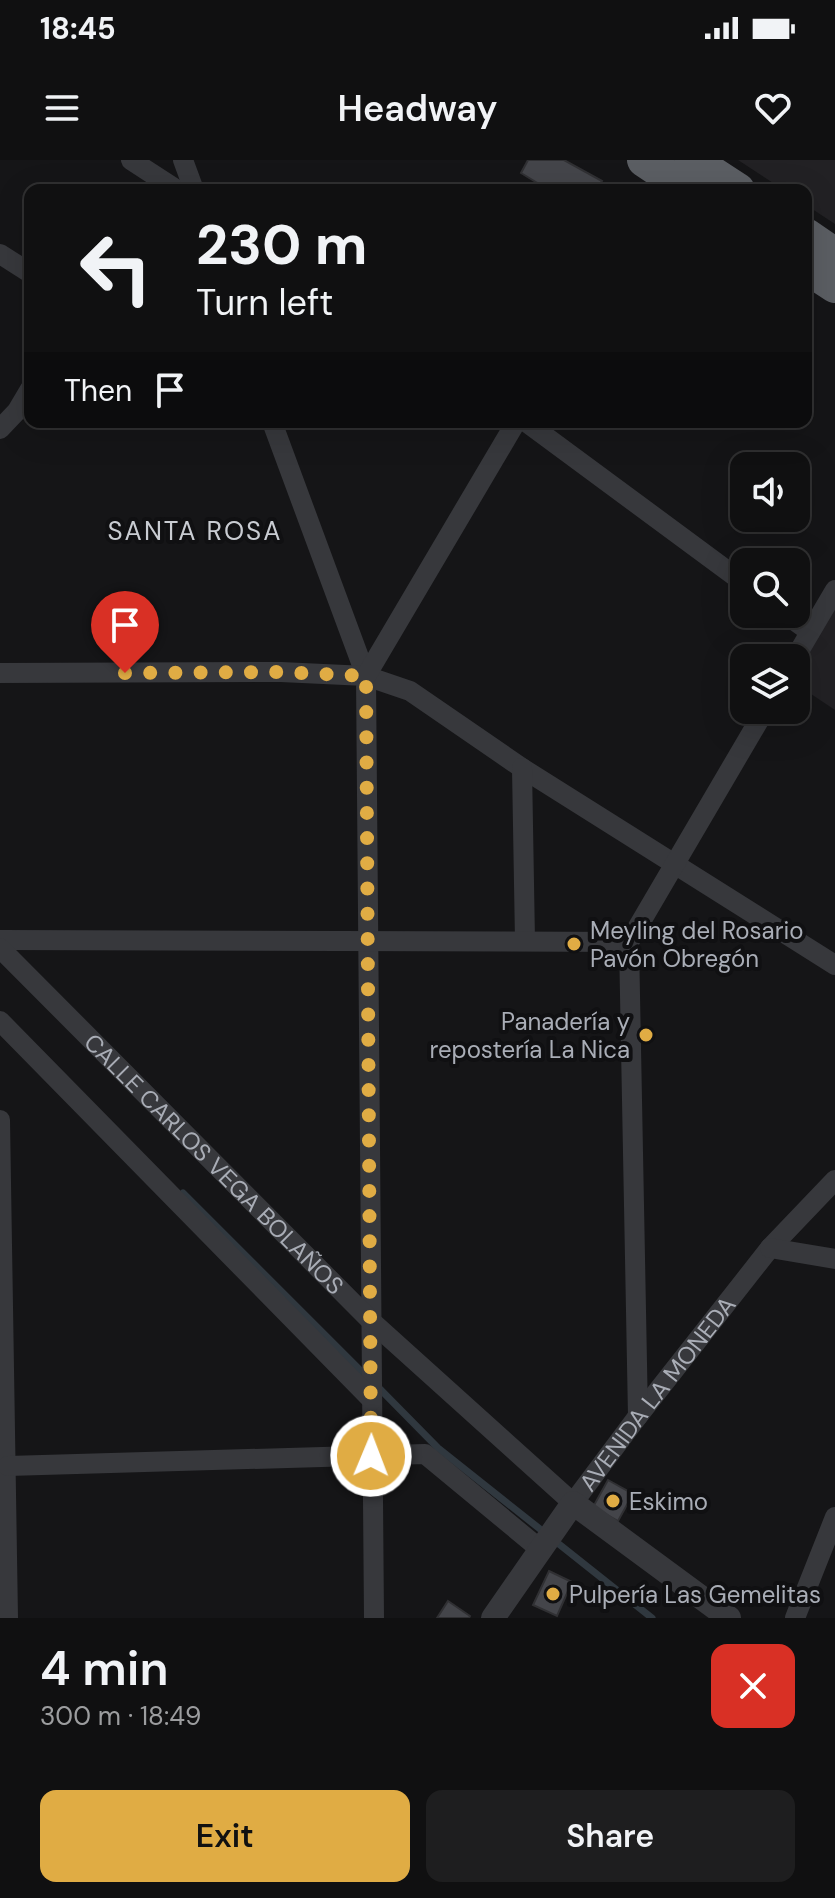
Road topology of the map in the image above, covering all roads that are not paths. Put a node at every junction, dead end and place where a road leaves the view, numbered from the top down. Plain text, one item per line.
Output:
1 (131, 160) edge
2 (183, 160) edge
3 (644, 160) edge
4 (681, 180) edge
5 (168, 184) edge
6 (192, 184) edge
7 (704, 184) edge
8 (812, 239) edge
9 (0, 254) edge
10 (835, 255) edge
11 (24, 269) edge
12 (812, 271) edge
13 (835, 286) edge
14 (24, 399) edge
15 (274, 428) edge
16 (512, 428) edge
17 (534, 428) edge
18 (0, 429) edge
19 (730, 573) edge
20 (835, 590) edge
21 (804, 628) edge
22 (810, 632) junction
23 (803, 644) edge
24 (0, 673) edge
25 (366, 676) junction
26 (757, 724) edge
27 (522, 768) junction
28 (675, 866) junction
29 (0, 940) edge
30 (366, 941) junction
31 (525, 941) junction
32 (629, 942) junction
33 (0, 948) edge
34 (835, 965) edge
35 (0, 1021) edge
36 (0, 1120) edge
37 (835, 1180) edge
38 (770, 1248) junction
39 (835, 1259) edge
40 (371, 1321) junction
41 (2, 1333) edge
42 (372, 1400) junction
43 (638, 1416) junction
44 (371, 1456) junction
45 (8, 1466) junction
46 (570, 1506) junction
47 (835, 1517) edge
48 (543, 1545) junction
49 (8, 1618) edge
50 (374, 1618) edge
51 (493, 1618) edge
52 (729, 1618) edge
53 (795, 1618) edge

1 - 5 street
2 - 6 street
3 - 4 highway
4 - 7 highway
8 - 10 highway
9 - 11 street
12 - 13 highway
14 - 18 street
15 - 25 street
16 - 25 street
17 - 19 street
20 - 22 street
21 - 22 street
22 - 23 street
24 - 25 street
25 - 27 street
25 - 30 street
26 - 28 street
27 - 28 street
27 - 31 street
28 - 32 street
28 - 34 street
29 - 30 street
30 - 31 street
30 - 40 street
31 - 32 street
32 - 43 street
33 - 40 street, CALLE CARLOS VEGA BOLAÑOS
35 - 42 street
36 - 41 street
37 - 38 street, AVENIDA LA MONEDA
38 - 39 street
38 - 43 street, AVENIDA LA MONEDA
40 - 42 street
40 - 46 street, CALLE CARLOS VEGA BOLAÑOS
41 - 45 street
42 - 44 street
43 - 46 street, AVENIDA LA MONEDA
44 - 45 street
44 - 48 street
44 - 50 street
45 - 49 street
46 - 48 street, AVENIDA LA MONEDA
46 - 52 street, CALLE CARLOS VEGA BOLAÑOS
47 - 53 street
48 - 51 street, AVENIDA LA MONEDA

